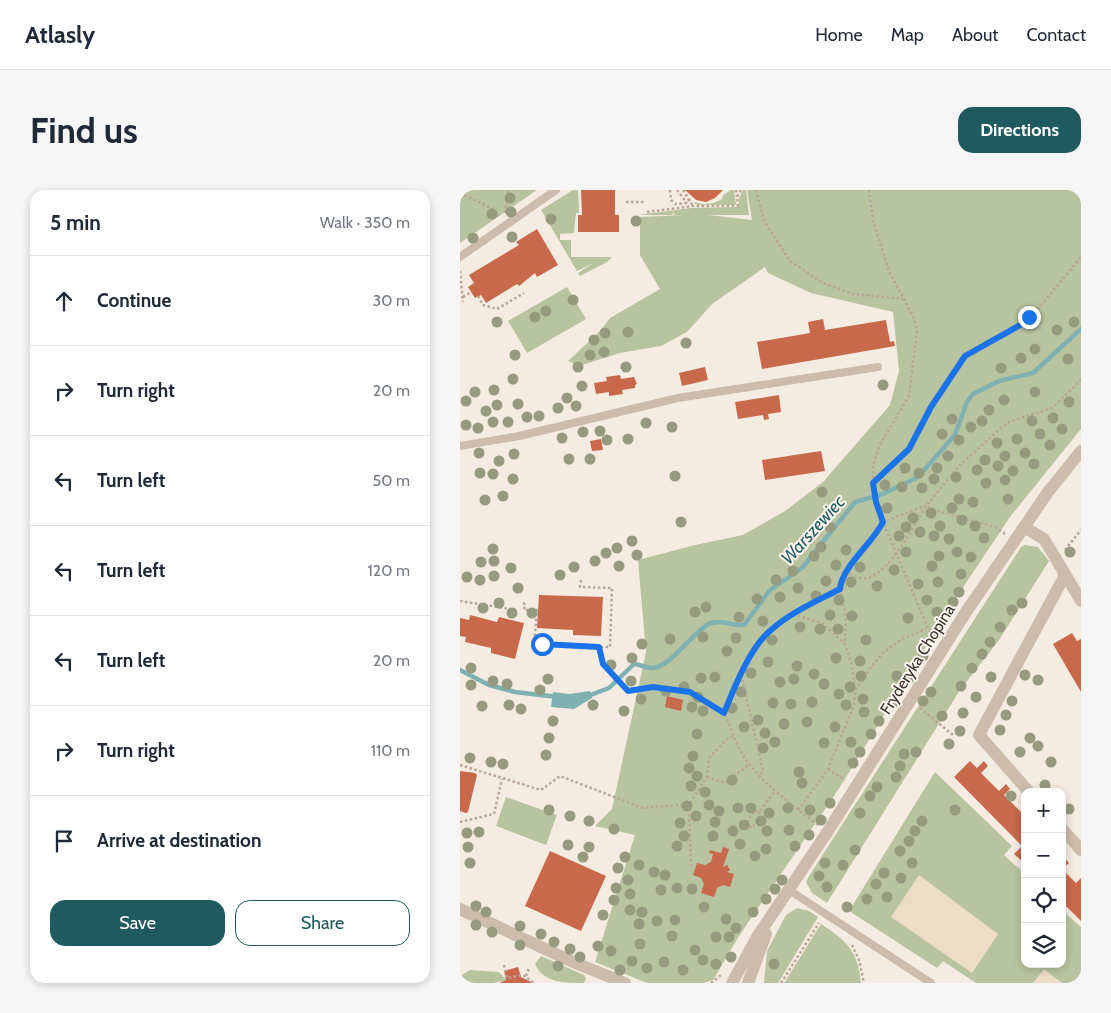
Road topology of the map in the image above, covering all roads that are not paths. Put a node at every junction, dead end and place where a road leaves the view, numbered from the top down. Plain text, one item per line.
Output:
1 (556, 190) edge
2 (460, 257) edge
3 (878, 367) dead end
4 (460, 446) edge
5 (1081, 451) edge
6 (1024, 527) junction
7 (1065, 575) junction
8 (1081, 601) edge
9 (1025, 788) edge
10 (1066, 833) edge
11 (1081, 850) edge
12 (789, 890) junction
13 (460, 909) edge
14 (625, 983) edge
15 (732, 983) edge
16 (748, 983) edge
17 (931, 983) edge

1 - 2 lane
3 - 4 lane
5 - 6 street, Fryderyka Chopina
6 - 7 street
6 - 12 street, Fryderyka Chopina
7 - 8 street
7 - 9 street
10 - 11 street
12 - 15 street, Fryderyka Chopina
12 - 16 street, Fryderyka Chopina
12 - 17 lane
13 - 14 street

